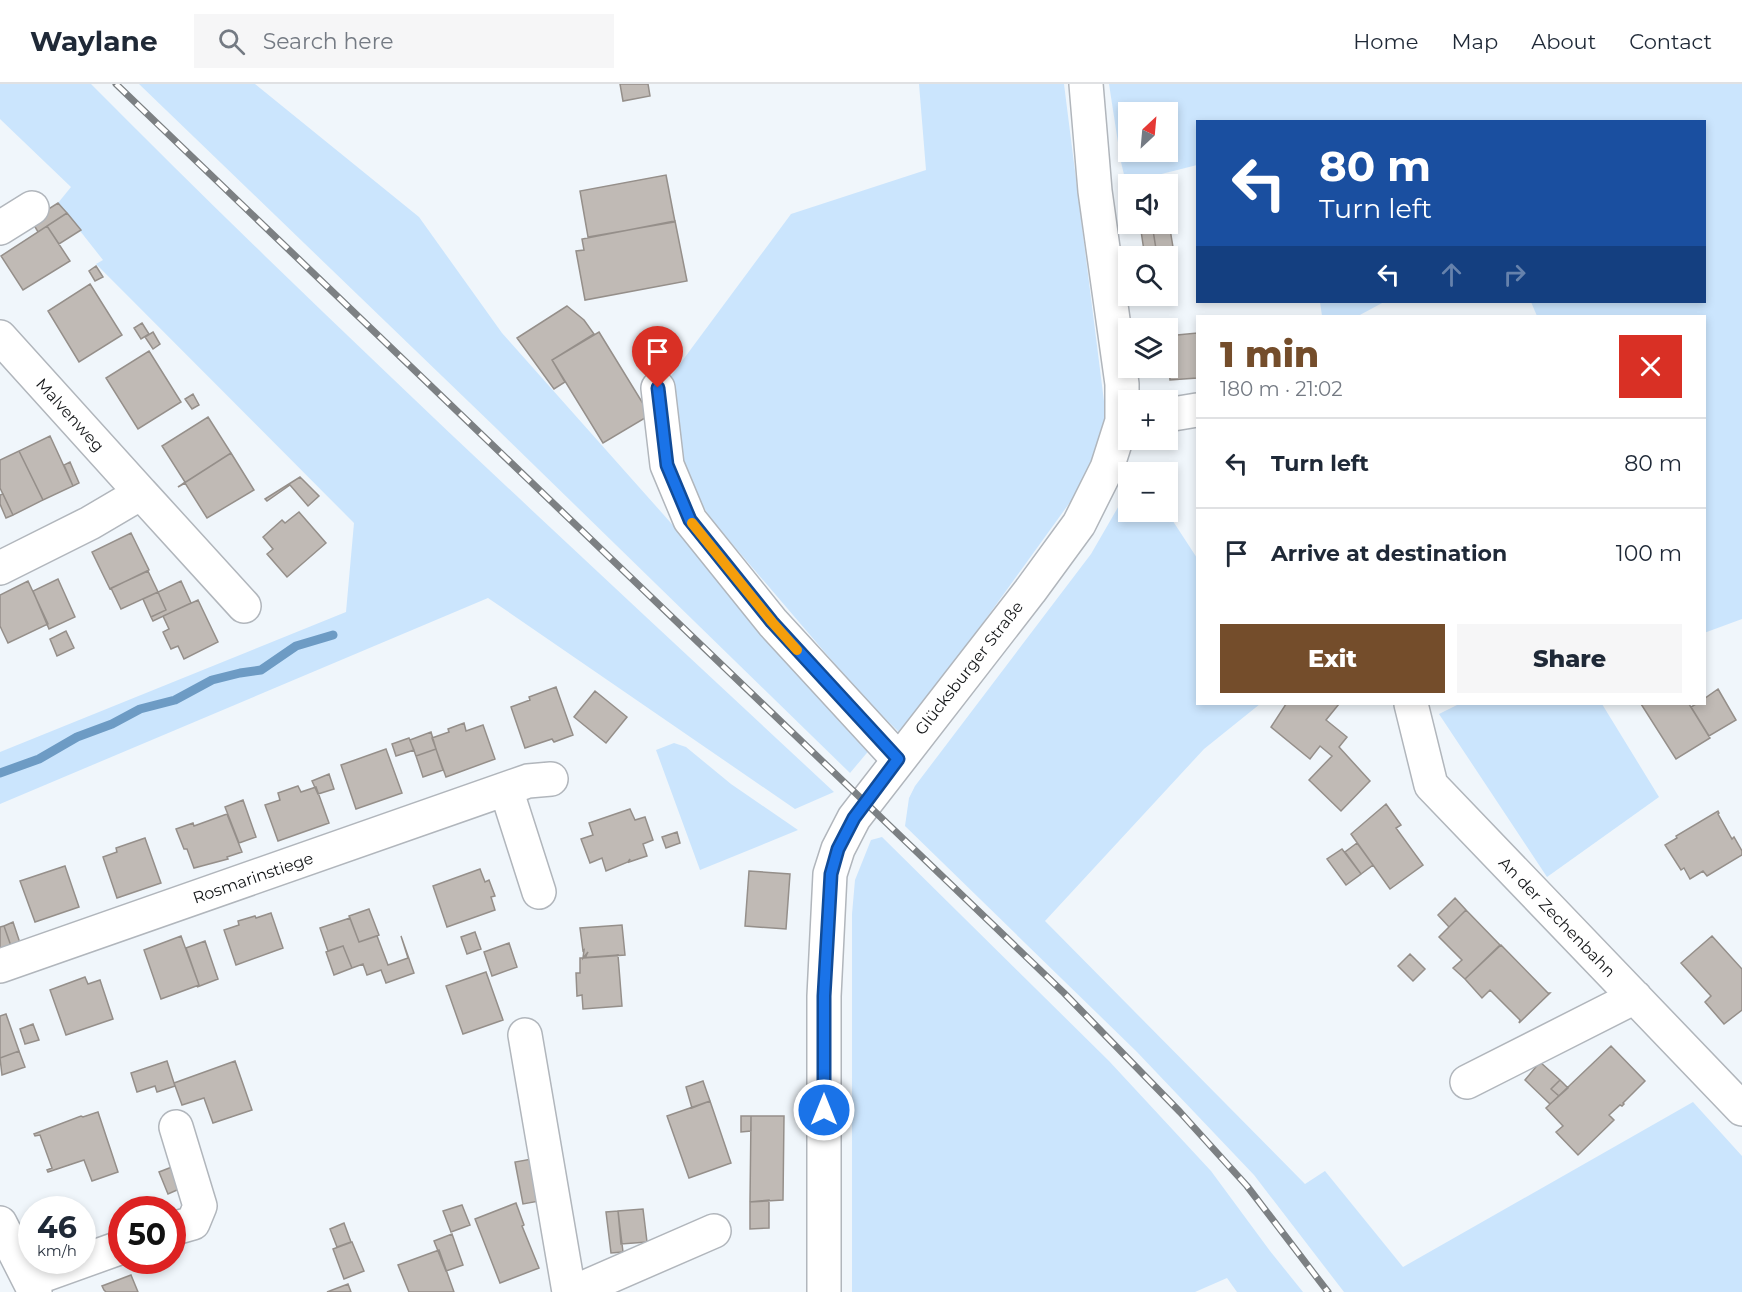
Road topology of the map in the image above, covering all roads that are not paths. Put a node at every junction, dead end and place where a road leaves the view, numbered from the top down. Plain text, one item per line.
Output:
1 (1086, 84) edge
2 (32, 208) dead end
3 (0, 228) edge
4 (0, 337) edge
5 (658, 388) dead end
6 (1122, 390) edge
7 (1196, 410) edge
8 (1178, 413) edge
9 (1118, 439) edge
10 (141, 493) junction
11 (0, 568) edge
12 (244, 606) dead end
13 (1411, 705) edge
14 (898, 759) junction
15 (551, 779) dead end
16 (506, 789) junction
17 (539, 892) dead end
18 (0, 966) edge
19 (1635, 997) junction
20 (525, 1035) dead end
21 (1467, 1082) dead end
22 (1742, 1109) edge
23 (176, 1127) dead end
24 (0, 1223) edge
25 (186, 1225) edge
26 (714, 1231) dead end
27 (108, 1253) edge
28 (32, 1286) edge
29 (569, 1292) edge
30 (574, 1292) edge
31 (824, 1292) edge

1 - 6 street, Glücksburger Straße
2 - 3 street
4 - 10 street, Malvenweg
5 - 14 street
7 - 8 street
9 - 14 street, Glücksburger Straße
10 - 11 street
10 - 12 street, Malvenweg
13 - 19 street, An der Zechenbahn
14 - 31 street, Glücksburger Straße
15 - 16 street, Rosmarinstiege
16 - 17 street
16 - 18 street, Rosmarinstiege
19 - 21 street
19 - 22 street, An der Zechenbahn
20 - 29 street
23 - 25 street
24 - 28 street
26 - 30 street
27 - 28 street

